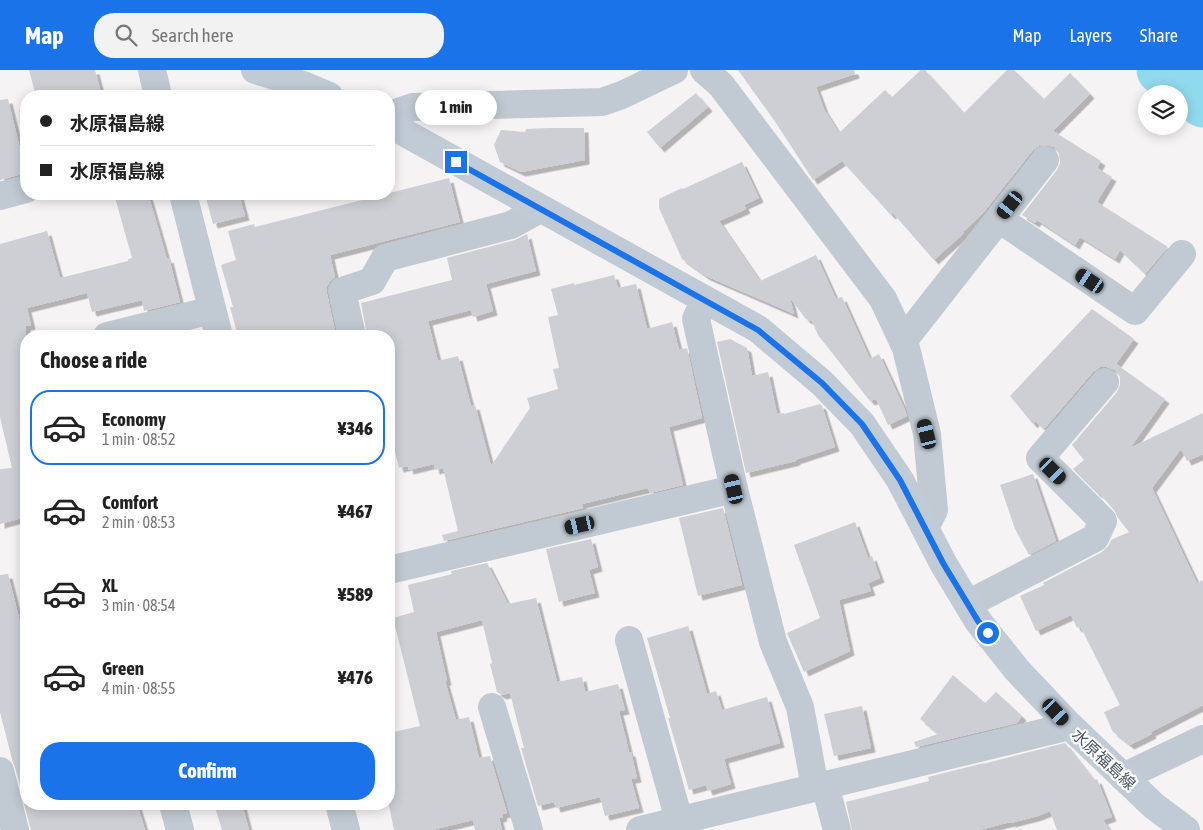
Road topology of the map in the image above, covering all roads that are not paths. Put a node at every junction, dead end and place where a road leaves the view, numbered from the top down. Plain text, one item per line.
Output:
1 (152, 70) edge
2 (255, 70) edge
3 (674, 70) edge
4 (704, 70) edge
5 (305, 77) edge
6 (157, 90) edge
7 (321, 90) edge
8 (395, 113) edge
9 (395, 127) edge
10 (1045, 160) dead end
11 (20, 191) edge
12 (0, 196) edge
13 (184, 200) edge
14 (540, 209) junction
15 (999, 220) junction
16 (1182, 254) dead end
17 (705, 300) junction
18 (212, 310) junction
19 (131, 330) edge
20 (217, 330) edge
21 (351, 330) edge
22 (903, 342) junction
23 (1105, 382) dead end
24 (734, 489) junction
25 (925, 528) junction
26 (395, 569) edge
27 (968, 604) junction
28 (630, 640) dead end
29 (492, 707) dead end
30 (1070, 726) junction
31 (1203, 739) edge
32 (0, 771) edge
33 (1123, 777) junction
34 (820, 786) junction
35 (175, 810) edge
36 (341, 810) edge
37 (680, 820) junction
38 (15, 830) edge
39 (180, 830) edge
40 (346, 830) edge
41 (528, 830) edge
42 (640, 830) edge
43 (837, 830) edge
44 (1186, 830) edge

1 - 6 street
2 - 5 main road
3 - 8 street
4 - 22 street
5 - 7 main road
9 - 14 main road, 水原福島線
10 - 15 street
11 - 12 street
13 - 18 street
14 - 17 main road, 水原福島線
14 - 21 street
15 - 16 street
15 - 22 street
17 - 24 street
17 - 25 main road, 水原福島線
18 - 19 street
18 - 20 street
22 - 25 street
23 - 27 street
24 - 26 street
24 - 34 street
25 - 27 main road, 水原福島線
27 - 30 main road, 水原福島線
28 - 37 street
29 - 41 street
30 - 33 main road, 水原福島線
30 - 34 street
31 - 33 street
32 - 38 street
33 - 44 main road, 水原福島線
34 - 37 street
34 - 43 street
35 - 39 street
36 - 40 street
37 - 42 street

